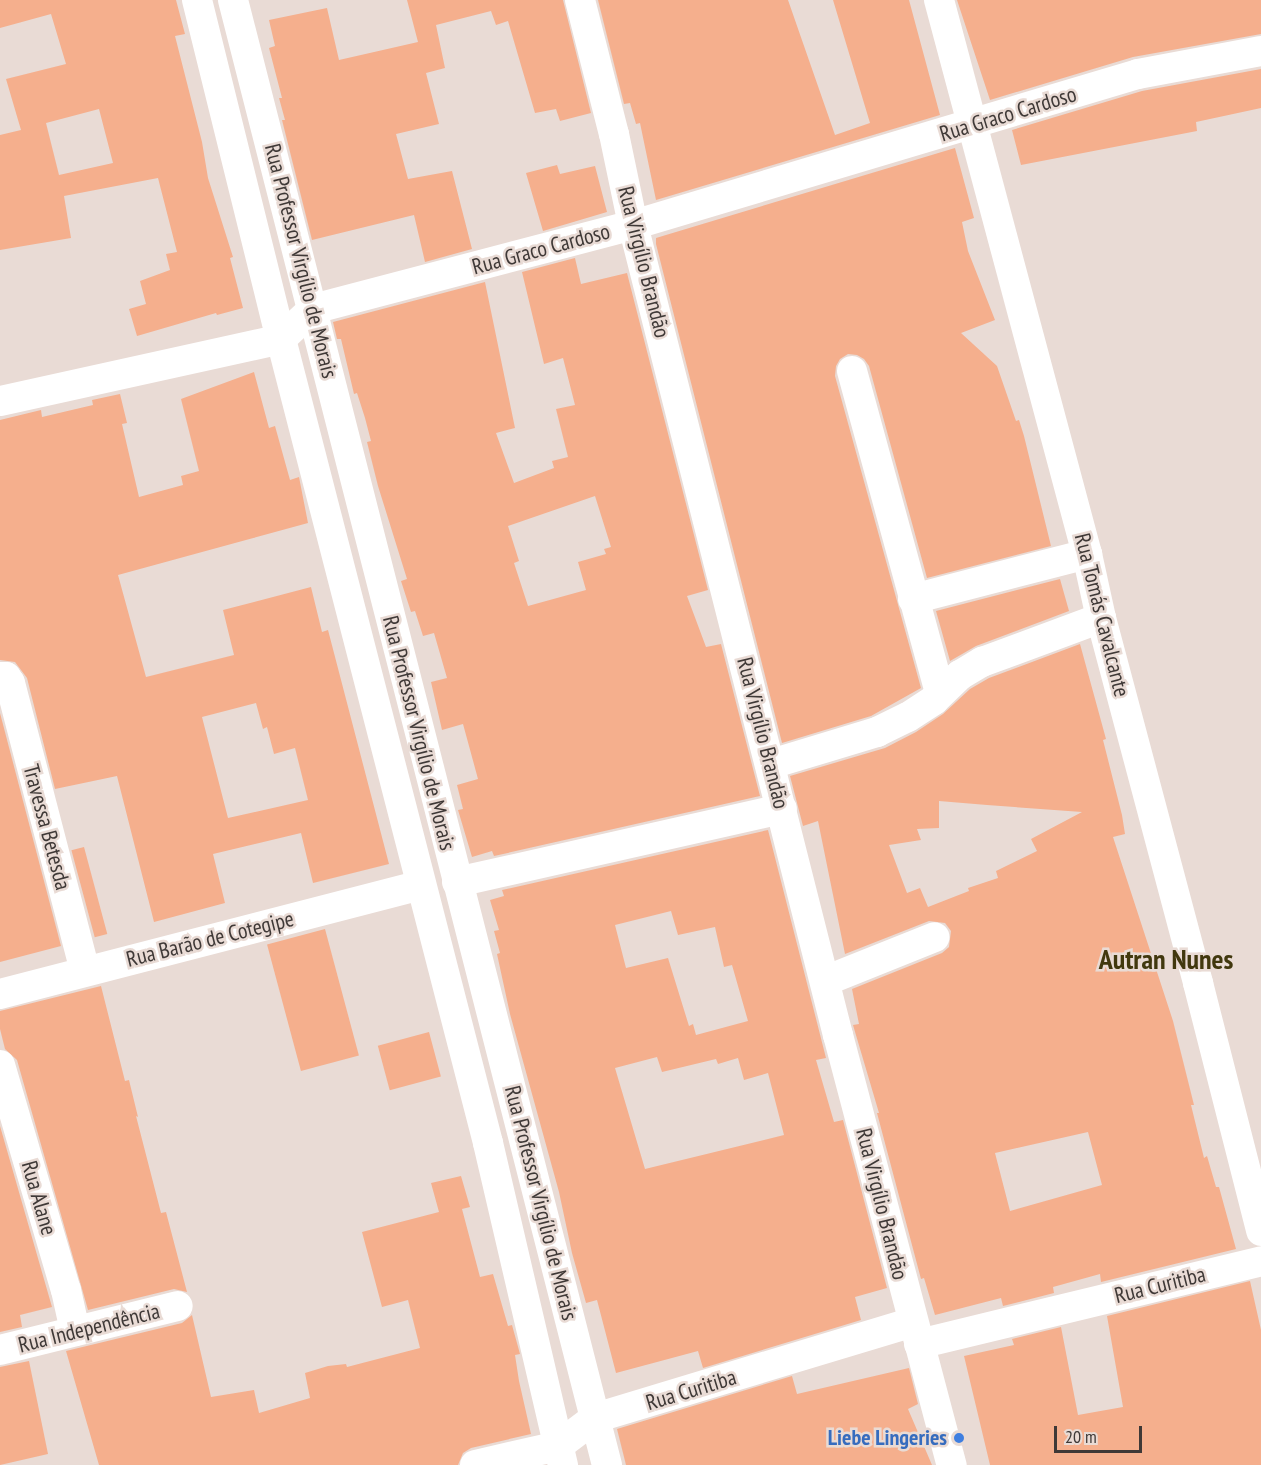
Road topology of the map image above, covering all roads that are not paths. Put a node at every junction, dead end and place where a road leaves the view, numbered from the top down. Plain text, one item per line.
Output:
1 (197, 0) edge
2 (233, 0) edge
3 (580, 0) edge
4 (939, 0) edge
5 (248, 51) junction
6 (1261, 51) edge
7 (213, 60) junction
8 (973, 125) junction
9 (633, 225) junction
10 (313, 309) junction
11 (281, 339) junction
12 (852, 371) dead end
13 (0, 401) edge
14 (1087, 554) junction
15 (913, 599) junction
16 (1101, 618) junction
17 (5, 680) edge
18 (940, 692) junction
19 (771, 764) junction
20 (429, 774) junction
21 (396, 787) junction
22 (782, 809) junction
23 (457, 882) junction
24 (421, 885) junction
25 (935, 937) dead end
26 (85, 970) junction
27 (825, 981) junction
28 (0, 994) edge
29 (0, 1065) edge
30 (524, 1136) junction
31 (488, 1143) junction
32 (1261, 1231) edge
33 (1261, 1260) edge
34 (178, 1306) dead end
35 (75, 1331) junction
36 (916, 1333) junction
37 (0, 1350) edge
38 (596, 1418) junction
39 (561, 1456) edge
40 (475, 1465) edge
41 (607, 1465) edge
42 (952, 1465) edge

1 - 7 street, Rua Professor Virgílio de Morais
2 - 5 street, Rua Professor Virgílio de Morais
3 - 9 street, Rua Virgílio Brandão
4 - 8 street, Rua Tomás Cavalcante
5 - 7 street
5 - 10 street, Rua Professor Virgílio de Morais
6 - 8 street, Rua Graco Cardoso
7 - 11 street, Rua Professor Virgílio de Morais
8 - 9 street, Rua Graco Cardoso
8 - 14 street, Rua Tomás Cavalcante
9 - 10 street, Rua Graco Cardoso
9 - 19 street, Rua Virgílio Brandão
10 - 11 street, Rua Graco Cardoso
10 - 20 street, Rua Professor Virgílio de Morais
11 - 13 street
11 - 21 street, Rua Professor Virgílio de Morais
12 - 15 street
14 - 15 street
14 - 16 street, Rua Tomás Cavalcante
15 - 18 street
16 - 18 street
16 - 32 street, Rua Tomás Cavalcante
17 - 26 street, Travessa Betesda
18 - 19 street
19 - 22 street, Rua Virgílio Brandão
20 - 21 street
20 - 23 street, Rua Professor Virgílio de Morais
21 - 24 street, Rua Professor Virgílio de Morais
22 - 23 street
22 - 27 street, Rua Virgílio Brandão
23 - 30 street, Rua Professor Virgílio de Morais
24 - 26 street, Rua Barão de Cotegipe
24 - 31 street, Rua Professor Virgílio de Morais
25 - 27 street
26 - 28 street, Rua Barão de Cotegipe
27 - 36 street, Rua Virgílio Brandão
29 - 35 street, Rua Alane
30 - 31 street
30 - 38 street, Rua Professor Virgílio de Morais
31 - 39 street, Rua Professor Virgílio de Morais
33 - 36 street, Rua Curitiba
34 - 35 street, Rua Independência
35 - 37 street, Rua Independência
36 - 38 street, Rua Curitiba
36 - 42 street, Rua Virgílio Brandão
38 - 39 street, Rua Curitiba
38 - 41 street, Rua Professor Virgílio de Morais
39 - 40 street, Rua Curitiba

